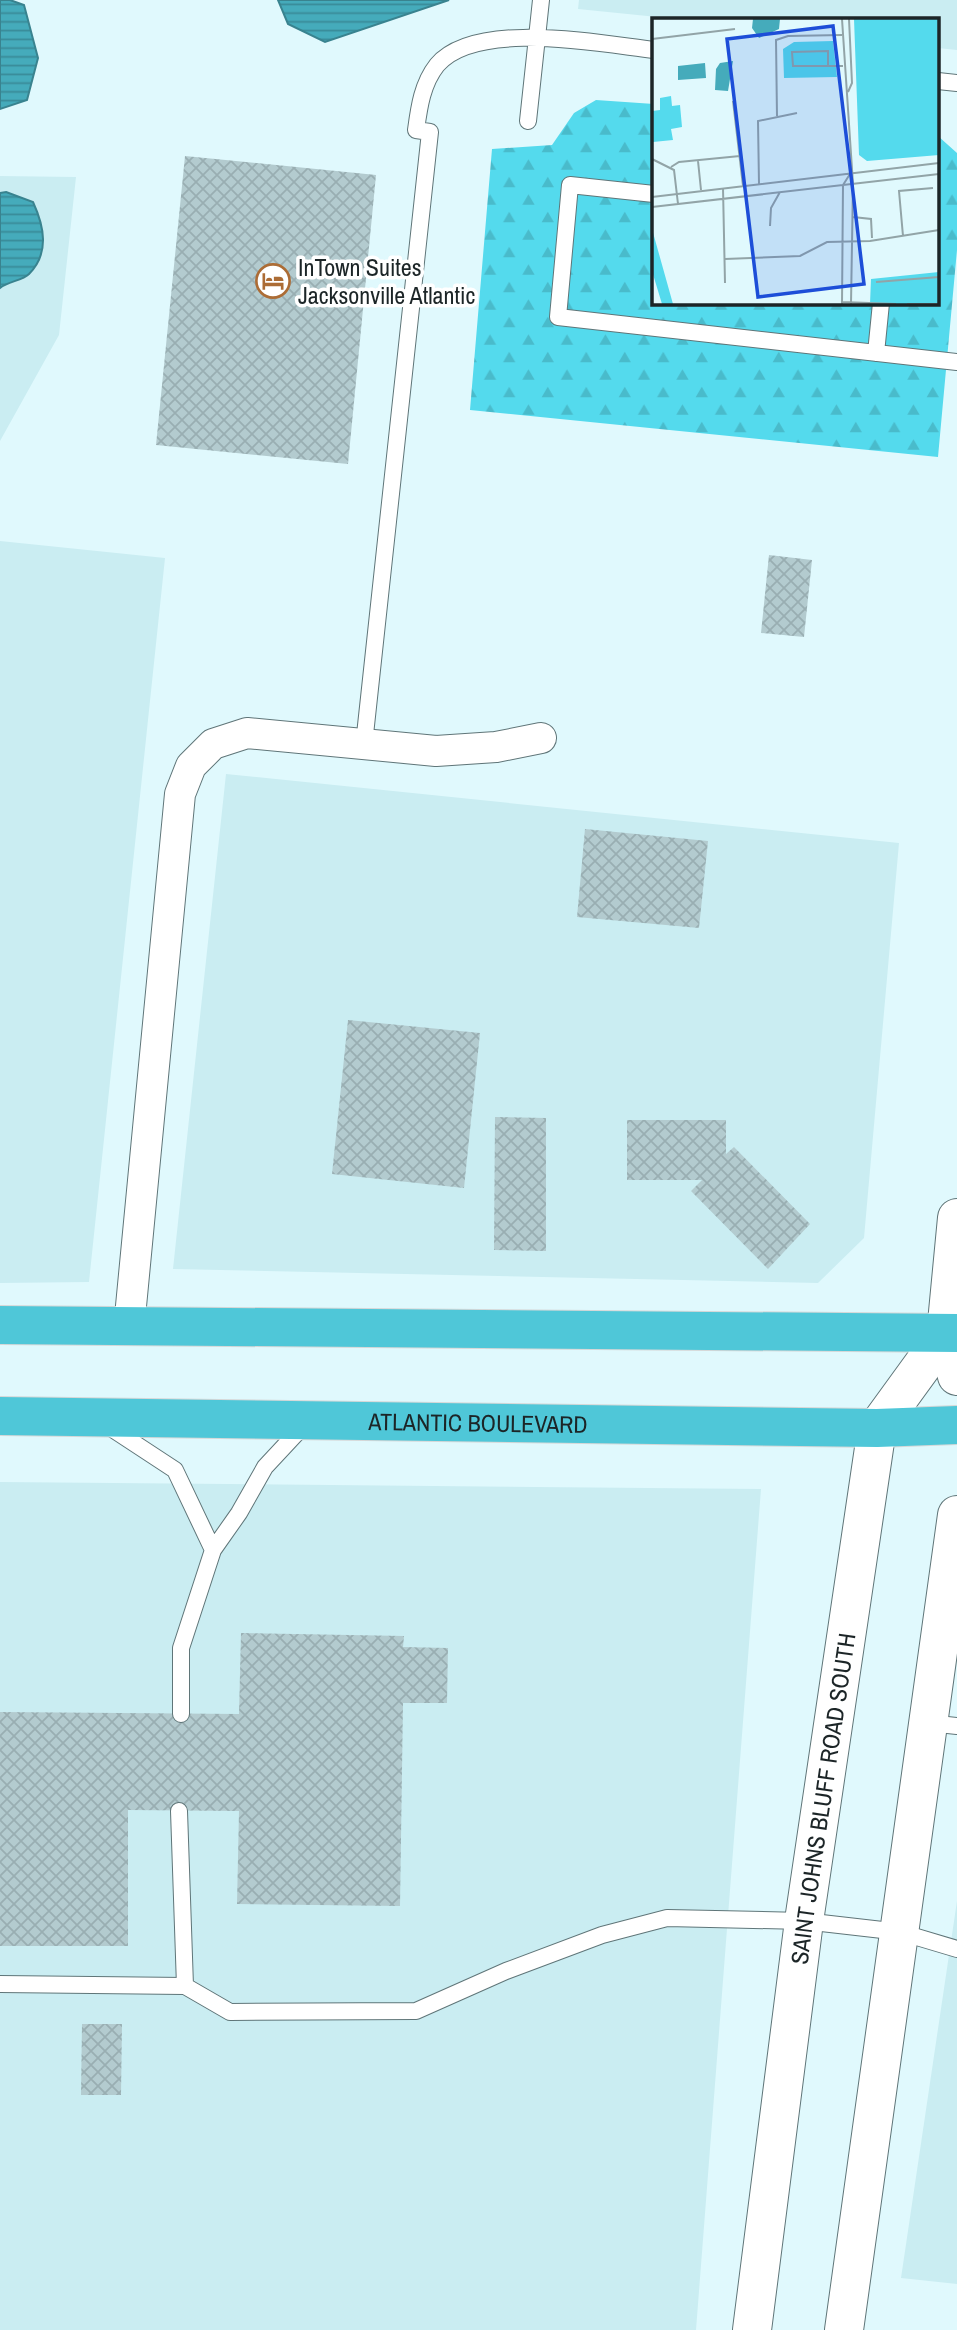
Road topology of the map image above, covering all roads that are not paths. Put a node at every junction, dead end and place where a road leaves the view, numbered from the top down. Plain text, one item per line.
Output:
1 (541, 0) edge
2 (537, 38) junction
3 (652, 50) edge
4 (528, 121) dead end
5 (652, 194) edge
6 (881, 304) edge
7 (876, 353) junction
8 (957, 362) edge
9 (541, 738) dead end
10 (364, 744) junction
11 (957, 1218) edge
12 (0, 1325) edge
13 (129, 1327) junction
14 (951, 1333) edge
15 (957, 1376) edge
16 (0, 1416) edge
17 (95, 1417) junction
18 (308, 1420) junction
19 (957, 1425) edge
20 (877, 1428) junction
21 (957, 1516) edge
22 (213, 1550) junction
23 (180, 1714) dead end
24 (943, 1725) edge
25 (179, 1811) dead end
26 (804, 1921) junction
27 (900, 1933) junction
28 (957, 1949) edge
29 (0, 1984) edge
30 (185, 1986) junction
31 (752, 2330) edge
32 (844, 2330) edge

1 - 2 lane
2 - 3 lane
2 - 4 lane
2 - 10 lane
5 - 7 lane
6 - 7 lane
7 - 8 lane
9 - 10 street
10 - 13 street
11 - 14 main road
12 - 13 highway
13 - 14 highway
14 - 15 main road
14 - 20 main road, SAINT JOHNS BLUFF ROAD SOUTH
16 - 17 highway, ATLANTIC BOULEVARD
17 - 18 highway, ATLANTIC BOULEVARD
17 - 22 lane
18 - 20 highway, ATLANTIC BOULEVARD
18 - 22 lane
19 - 20 highway, ATLANTIC BOULEVARD
20 - 26 main road, SAINT JOHNS BLUFF ROAD SOUTH
21 - 24 main road
22 - 23 lane
24 - 27 main road
25 - 30 lane
26 - 27 lane
26 - 30 lane
26 - 31 main road, SAINT JOHNS BLUFF ROAD SOUTH
27 - 28 lane
27 - 32 main road
29 - 30 lane

